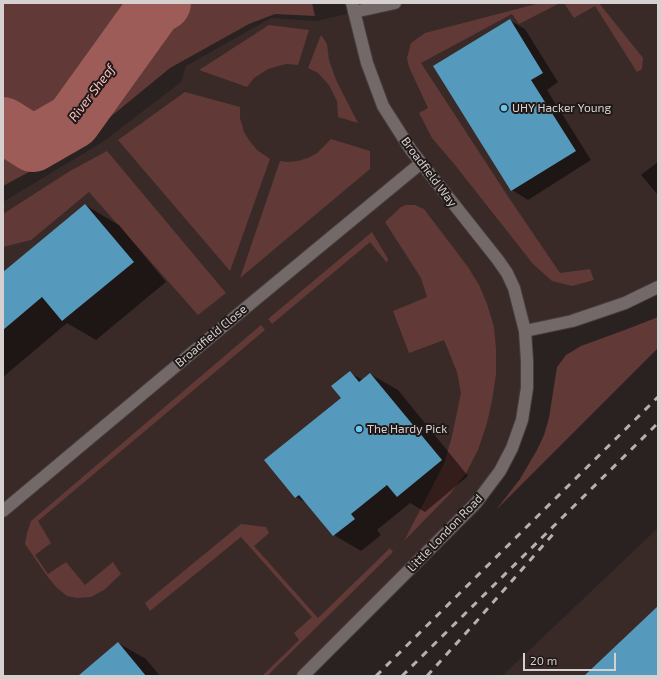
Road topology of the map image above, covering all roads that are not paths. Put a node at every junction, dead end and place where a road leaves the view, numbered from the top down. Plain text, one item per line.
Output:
1 (395, 3) edge
2 (353, 8) edge
3 (420, 163) junction
4 (658, 286) edge
5 (525, 330) junction
6 (3, 511) edge
7 (302, 676) edge

1 - 2 street
2 - 3 street, Broadfield Way
3 - 5 street, Broadfield Way
3 - 6 street, Broadfield Close
4 - 5 street
5 - 7 street, Little London Road

